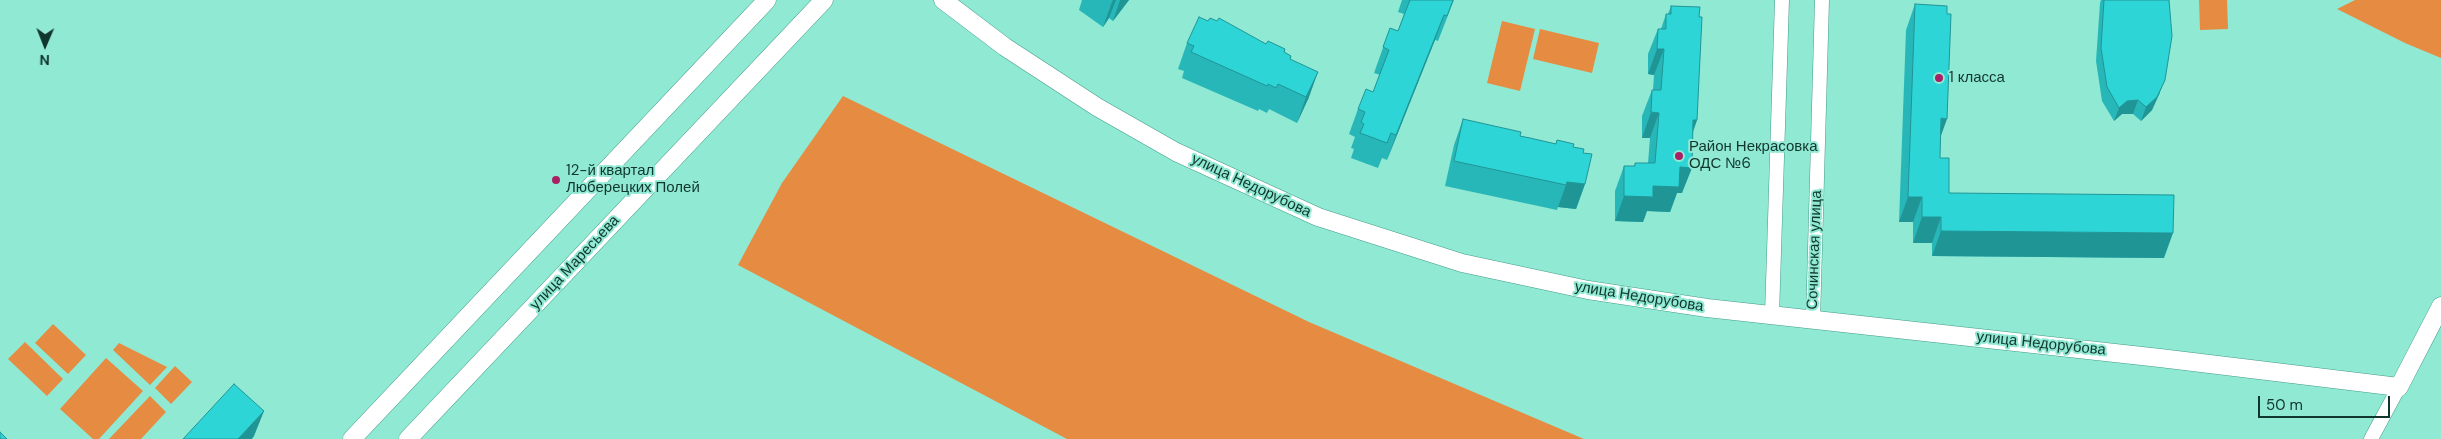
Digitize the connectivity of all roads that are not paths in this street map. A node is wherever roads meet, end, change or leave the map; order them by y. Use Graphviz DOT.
graph roads {
  1 [pos="767,0"];
  2 [pos="824,0"];
  3 [pos="943,0"];
  4 [pos="1782,0"];
  5 [pos="1822,0"];
  6 [pos="2441,306"];
  7 [pos="1772,315"];
  8 [pos="1813,320"];
  9 [pos="2399,387"];
  10 [pos="352,439"];
  11 [pos="408,439"];
  12 [pos="2370,439"];
  1 -- 10 [label="street"];
  2 -- 11 [label="street, улица Маресьева"];
  3 -- 7 [label="street, улица Недорубова"];
  4 -- 7 [label="street"];
  5 -- 8 [label="street, Сочинская улица"];
  6 -- 9 [label="street"];
  7 -- 8 [label="street, улица Недорубова"];
  8 -- 9 [label="street, улица Недорубова"];
  9 -- 12 [label="street"];
}
